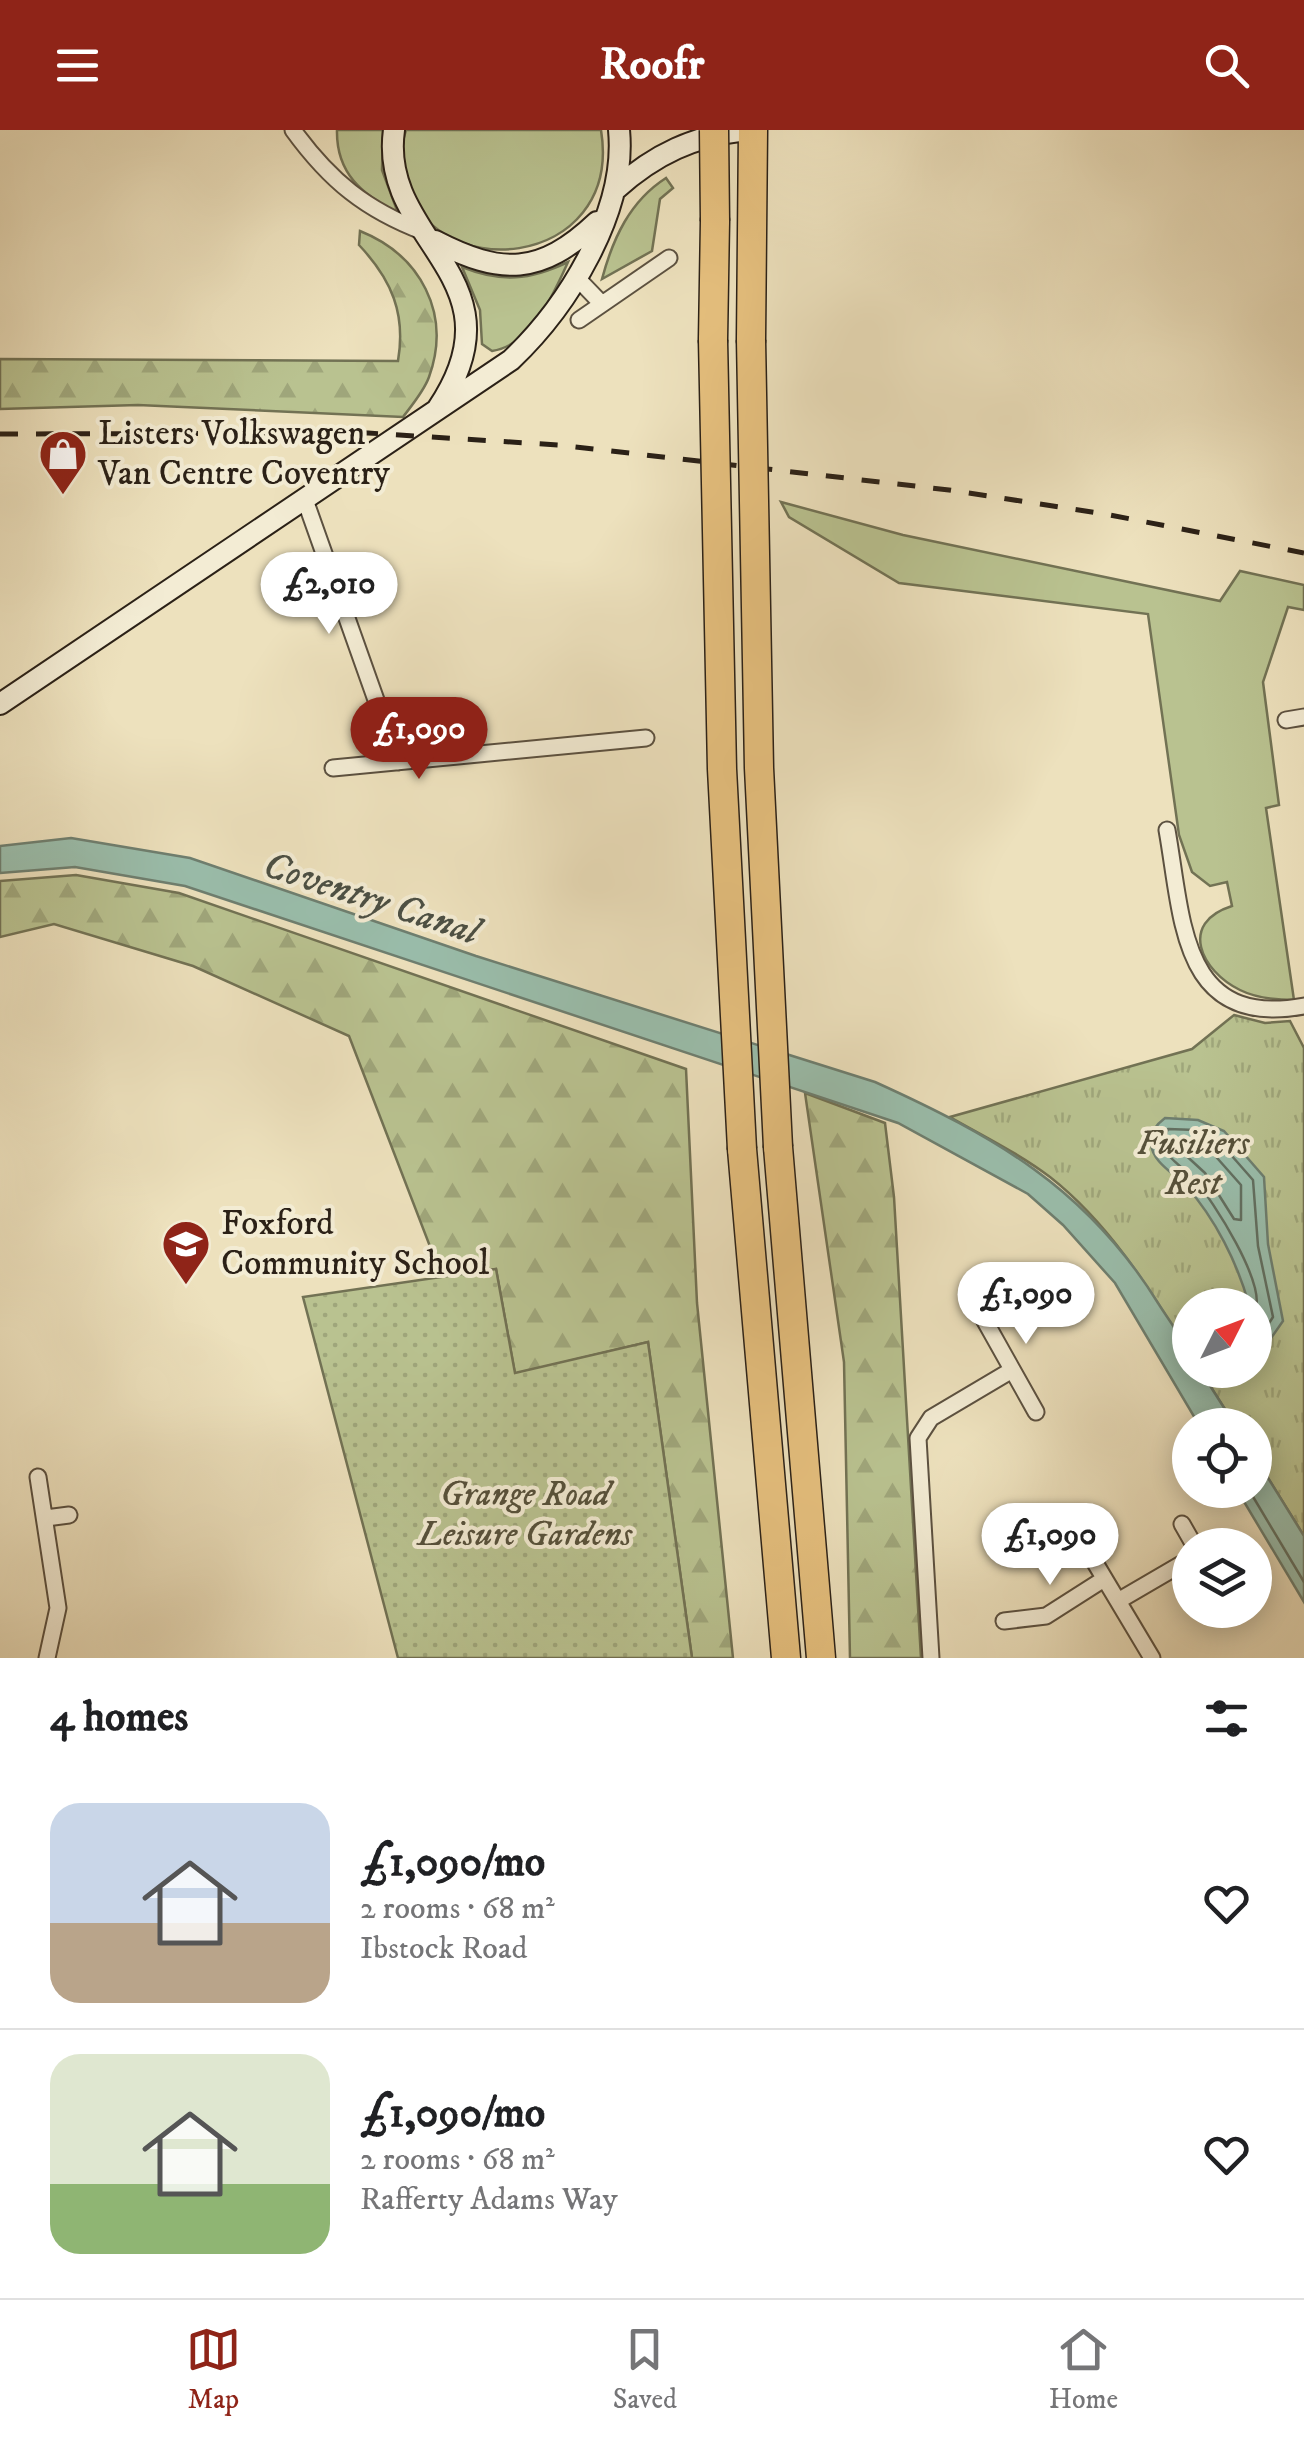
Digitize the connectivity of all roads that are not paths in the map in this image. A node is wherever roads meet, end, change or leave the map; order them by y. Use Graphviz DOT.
graph roads {
  1 [pos="294,130"];
  2 [pos="394,130"];
  3 [pos="619,130"];
  4 [pos="749,130"];
  5 [pos="714,131"];
  6 [pos="616,189"];
  7 [pos="604,215"];
  8 [pos="430,237"];
  9 [pos="669,258"];
  10 [pos="578,278"];
  11 [pos="602,304"];
  12 [pos="579,320"];
  13 [pos="436,410"];
  14 [pos="304,498"];
  15 [pos="0,704"];
  16 [pos="1304,716"];
  17 [pos="1286,720"];
  18 [pos="646,738"];
  19 [pos="398,762"];
  20 [pos="332,768"];
  21 [pos="1168,830"];
  22 [pos="1304,1006"];
  23 [pos="976,1305"];
  24 [pos="1012,1370"];
  25 [pos="1036,1412"];
  26 [pos="38,1477"];
  27 [pos="69,1515"];
  28 [pos="46,1518"];
  29 [pos="1182,1524"];
  30 [pos="1184,1528"];
  31 [pos="1079,1536"];
  32 [pos="1172,1570"];
  33 [pos="1104,1579"];
  34 [pos="1118,1601"];
  35 [pos="1004,1621"];
  36 [pos="47,1658"];
  37 [pos="786,1658"];
  38 [pos="820,1658"];
  39 [pos="930,1658"];
  40 [pos="1152,1658"];
  1 -- 8 [label="street"];
  2 -- 8 [label="main road"];
  3 -- 6 [label="main road"];
  4 -- 5 [label="main road"];
  4 -- 38 [label="highway, bridge"];
  5 -- 6 [label="main road"];
  5 -- 37 [label="highway, bridge"];
  6 -- 7 [label="main road"];
  7 -- 8 [label="main road"];
  7 -- 10 [label="main road"];
  8 -- 13 [label="main road"];
  9 -- 11 [label="street"];
  10 -- 11 [label="street"];
  10 -- 13 [label="main road"];
  11 -- 12 [label="street"];
  13 -- 14 [label="main road"];
  14 -- 15 [label="main road"];
  14 -- 19 [label="street"];
  16 -- 17 [label="street"];
  18 -- 19 [label="street"];
  19 -- 20 [label="street"];
  21 -- 22 [label="street"];
  23 -- 24 [label="street"];
  24 -- 25 [label="street"];
  24 -- 39 [label="street"];
  26 -- 28 [label="street"];
  27 -- 28 [label="street"];
  28 -- 36 [label="street"];
  29 -- 30 [label="street"];
  31 -- 33 [label="street"];
  32 -- 34 [label="street"];
  33 -- 34 [label="street"];
  33 -- 35 [label="street"];
  34 -- 40 [label="street"];
}
